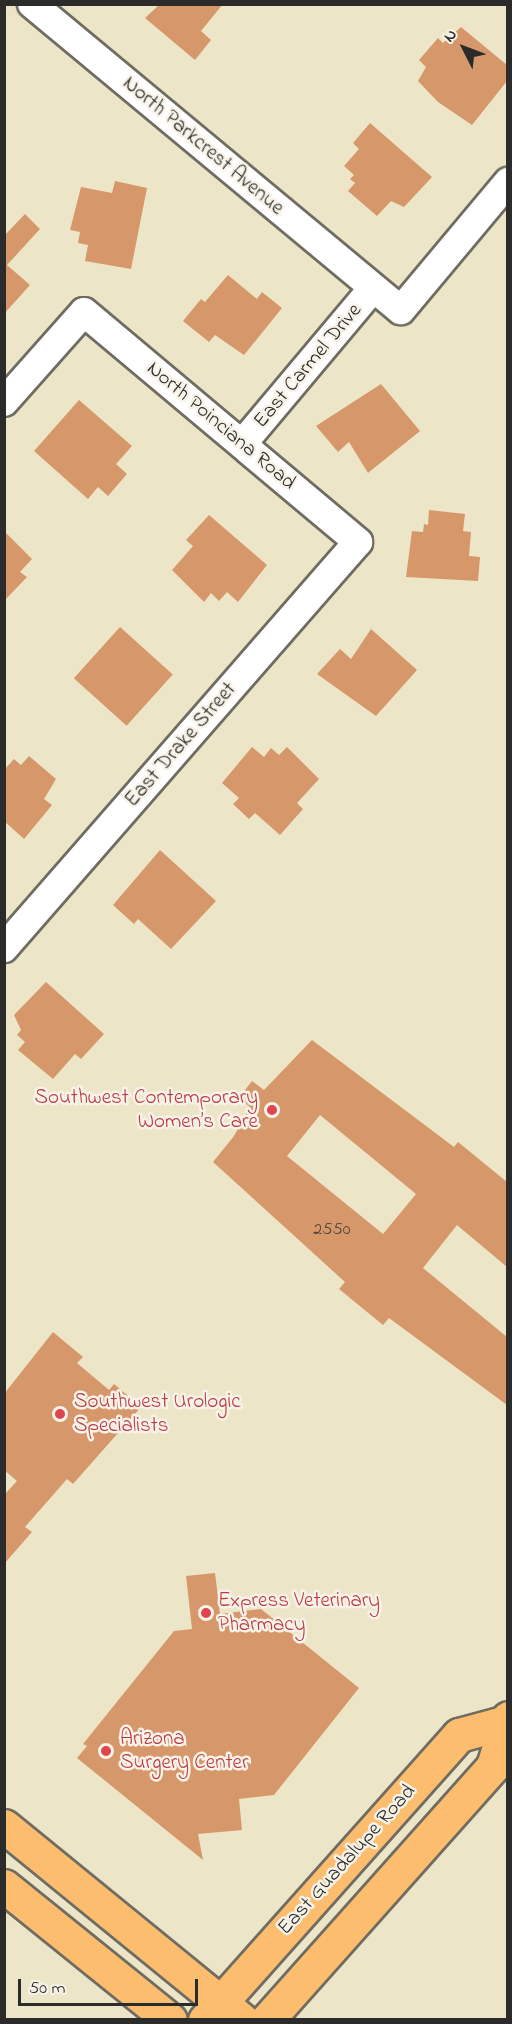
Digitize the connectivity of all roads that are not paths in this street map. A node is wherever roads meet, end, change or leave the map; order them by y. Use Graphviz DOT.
graph roads {
  1 [pos="44,8"];
  2 [pos="507,182"];
  3 [pos="373,288"];
  4 [pos="4,402"];
  5 [pos="243,443"];
  6 [pos="358,542"];
  7 [pos="4,948"];
  8 [pos="505,1720"];
  9 [pos="4,1826"];
  10 [pos="4,1886"];
  11 [pos="235,2016"];
  12 [pos="170,2019"];
  1 -- 3 [label="street, North Parkcrest Avenue"];
  2 -- 3 [label="street, North Parkcrest Avenue"];
  3 -- 5 [label="street, East Carmel Drive"];
  4 -- 5 [label="street, North Poinciana Road"];
  5 -- 6 [label="street, North Poinciana Road"];
  6 -- 7 [label="street, East Drake Street"];
  8 -- 11 [label="main road, East Guadalupe Road"];
  8 -- 11 [label="main road, East Guadalupe Road"];
  9 -- 11 [label="main road"];
  10 -- 12 [label="main road"];
}
